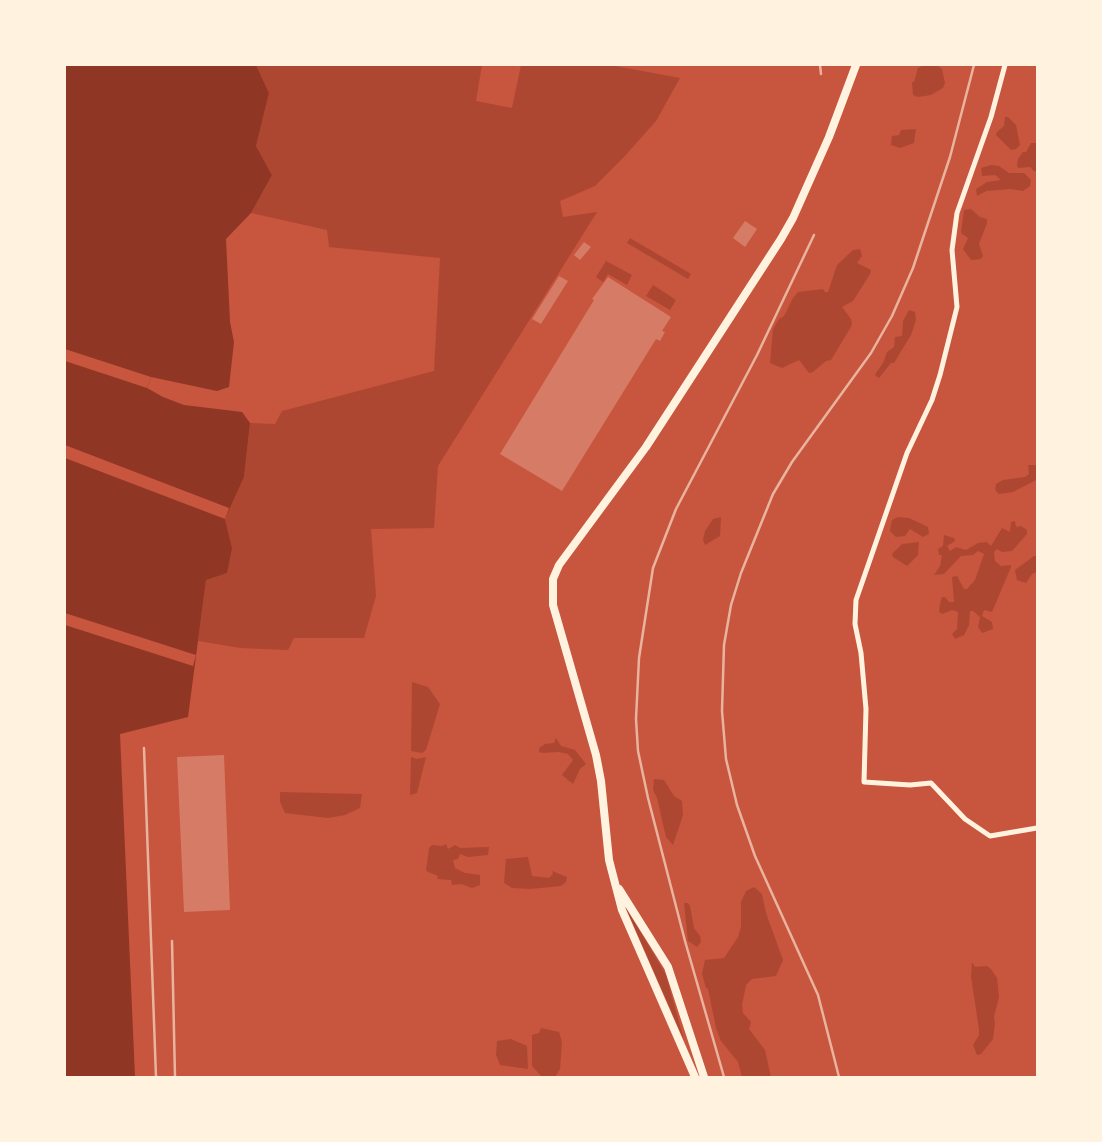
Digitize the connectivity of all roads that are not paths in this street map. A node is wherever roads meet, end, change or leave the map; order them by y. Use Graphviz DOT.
graph roads {
  1 [pos="856,65"];
  2 [pos="1005,65"];
  3 [pos="1037,828"];
  4 [pos="614,880"];
  5 [pos="695,1077"];
  6 [pos="704,1077"];
  1 -- 4 [label="main road"];
  2 -- 3 [label="street"];
  4 -- 5 [label="main road"];
  4 -- 6 [label="main road"];
}
